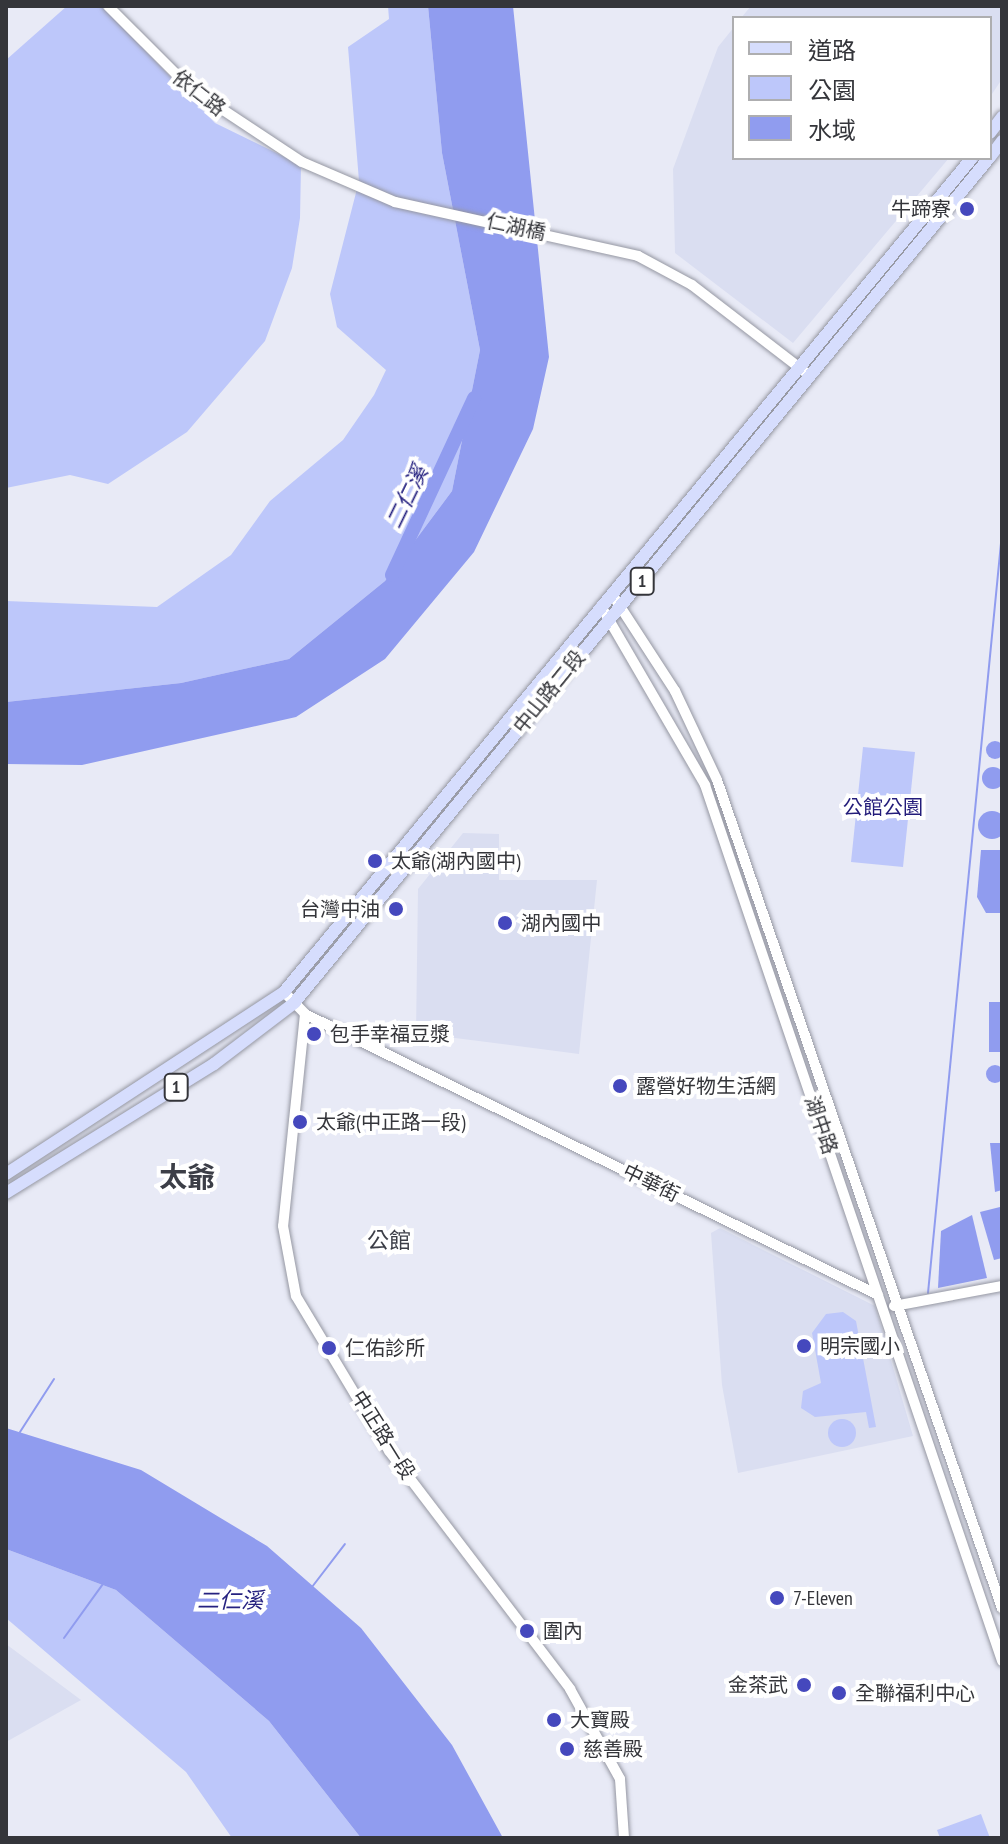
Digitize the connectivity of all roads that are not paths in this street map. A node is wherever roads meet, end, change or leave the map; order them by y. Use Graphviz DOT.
graph roads {
  1 [pos="108,6"];
  2 [pos="970,160"];
  3 [pos="988,160"];
  4 [pos="304,163"];
  5 [pos="799,367"];
  6 [pos="811,377"];
  7 [pos="612,594"];
  8 [pos="623,604"];
  9 [pos="601,606"];
  10 [pos="612,616"];
  11 [pos="284,992"];
  12 [pos="294,1003"];
  13 [pos="305,1014"];
  14 [pos="6,1174"];
  15 [pos="6,1193"];
  16 [pos="1002,1286"];
  17 [pos="878,1294"];
  18 [pos="899,1309"];
  19 [pos="1002,1608"];
  20 [pos="1002,1661"];
  21 [pos="624,1838"];
  1 -- 4 [label="street, 依仁路"];
  2 -- 5 [label="main road, 中山路二段 / 1"];
  3 -- 6 [label="main road, 中山路二段 / 1"];
  4 -- 5 [label="street, 仁湖橋"];
  5 -- 6 [label="street, 仁湖橋"];
  5 -- 7 [label="main road, 中山路二段 / 1"];
  6 -- 8 [label="main road, 中山路二段 / 1"];
  7 -- 8 [label="street, 湖中路"];
  7 -- 9 [label="main road, 中山路二段 / 1"];
  8 -- 10 [label="main road, 中山路二段 / 1"];
  8 -- 18 [label="street, 湖中路"];
  9 -- 10 [label="street, 湖中路"];
  9 -- 11 [label="main road, 中山路二段 / 1"];
  10 -- 12 [label="main road, 中山路二段 / 1"];
  10 -- 17 [label="street, 湖中路"];
  11 -- 12 [label="street"];
  11 -- 14 [label="main road, 中山路二段 / 1"];
  12 -- 13 [label="street"];
  12 -- 15 [label="main road, 中山路二段 / 1"];
  13 -- 17 [label="street, 中華街"];
  13 -- 21 [label="street, 中正路一段"];
  16 -- 18 [label="street"];
  17 -- 18 [label="street, 中華街"];
  17 -- 20 [label="street, 湖中路"];
  18 -- 19 [label="street, 湖中路"];
}
